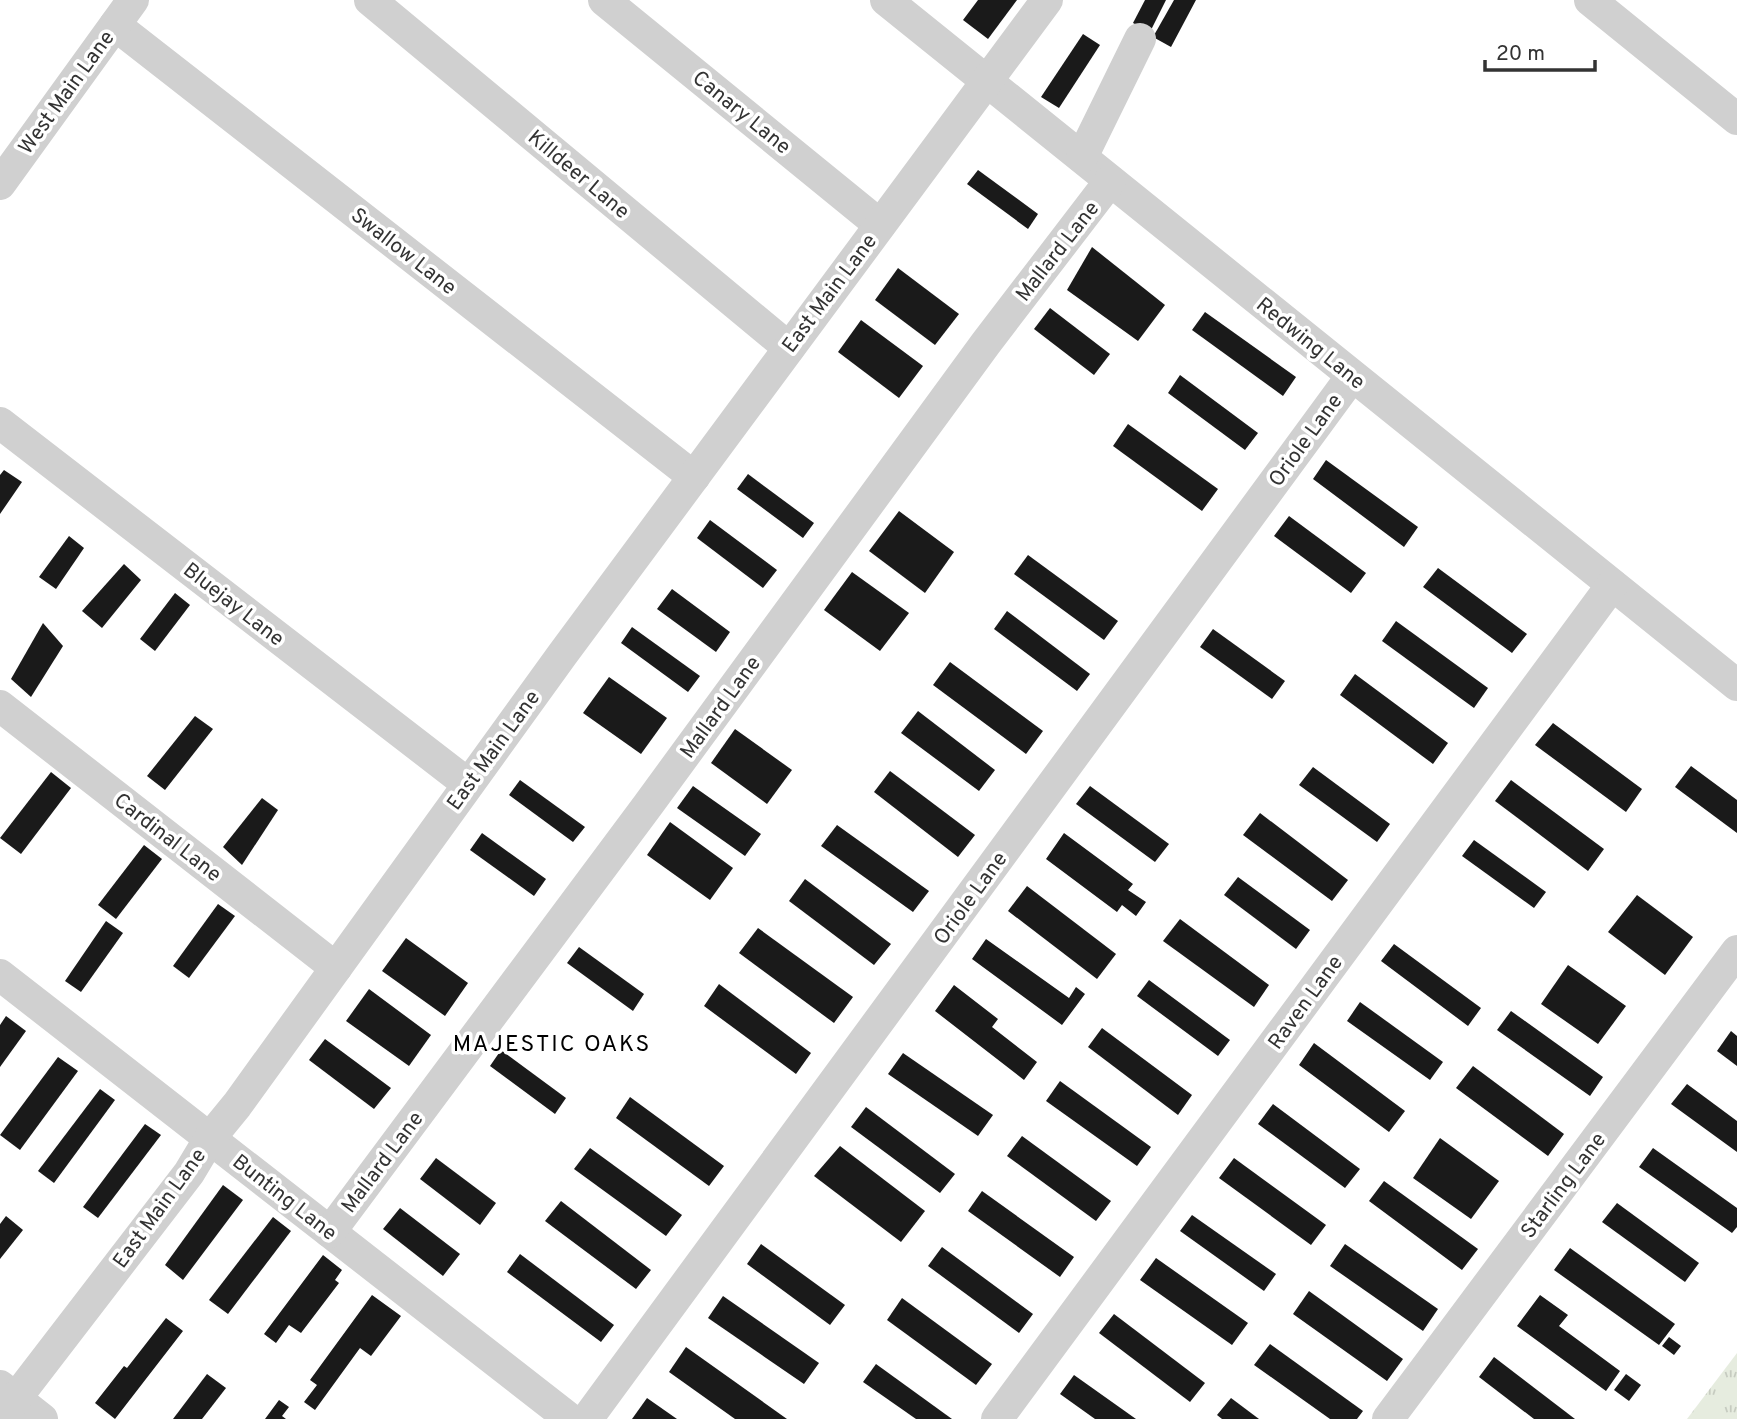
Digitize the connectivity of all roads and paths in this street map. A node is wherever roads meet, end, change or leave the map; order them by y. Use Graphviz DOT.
graph roads {
  1 [pos="370,0"];
  2 [pos="604,0"];
  3 [pos="886,0"];
  4 [pos="1046,0"];
  5 [pos="1590,0"];
  6 [pos="124,12"];
  7 [pos="1140,39"];
  8 [pos="986,81"];
  9 [pos="1737,119"];
  10 [pos="1082,157"];
  11 [pos="1110,181"];
  12 [pos="0,184"];
  13 [pos="880,225"];
  14 [pos="789,348"];
  15 [pos="1352,376"];
  16 [pos="0,424"];
  17 [pos="694,477"];
  18 [pos="1612,585"];
  19 [pos="1737,685"];
  20 [pos="0,706"];
  21 [pos="468,784"];
  22 [pos="1737,951"];
  23 [pos="336,968"];
  24 [pos="0,975"];
  25 [pos="209,1138"];
  26 [pos="330,1232"];
  27 [pos="5,1401"];
  28 [pos="42,1419"];
  29 [pos="570,1419"];
  30 [pos="587,1419"];
  31 [pos="997,1419"];
  32 [pos="1388,1419"];
  1 -- 14 [label="street, Killdeer Lane"];
  2 -- 13 [label="street, Canary Lane"];
  3 -- 8 [label="street, Redwing Lane"];
  4 -- 8 [label="street, East Main Lane"];
  5 -- 9 [label="street"];
  6 -- 12 [label="street, West Main Lane"];
  6 -- 17 [label="street, Swallow Lane"];
  7 -- 10 [label="street"];
  8 -- 10 [label="street, Redwing Lane"];
  8 -- 13 [label="street, East Main Lane"];
  10 -- 11 [label="street, Redwing Lane"];
  11 -- 15 [label="street, Redwing Lane"];
  11 -- 26 [label="street, Mallard Lane"];
  13 -- 14 [label="street, East Main Lane"];
  14 -- 17 [label="street, East Main Lane"];
  15 -- 18 [label="street, Redwing Lane"];
  15 -- 30 [label="street, Oriole Lane"];
  16 -- 21 [label="street, Bluejay Lane"];
  17 -- 21 [label="street, East Main Lane"];
  18 -- 19 [label="street, Redwing Lane"];
  18 -- 31 [label="street, Raven Lane"];
  20 -- 23 [label="street, Cardinal Lane"];
  21 -- 23 [label="street, East Main Lane"];
  22 -- 32 [label="street, Starling Lane"];
  23 -- 25 [label="street, East Main Lane"];
  24 -- 25 [label="street, Bunting Lane"];
  25 -- 26 [label="street, Bunting Lane"];
  25 -- 27 [label="street, East Main Lane"];
  26 -- 29 [label="street, Bunting Lane"];
  27 -- 28 [label="street"];
}
